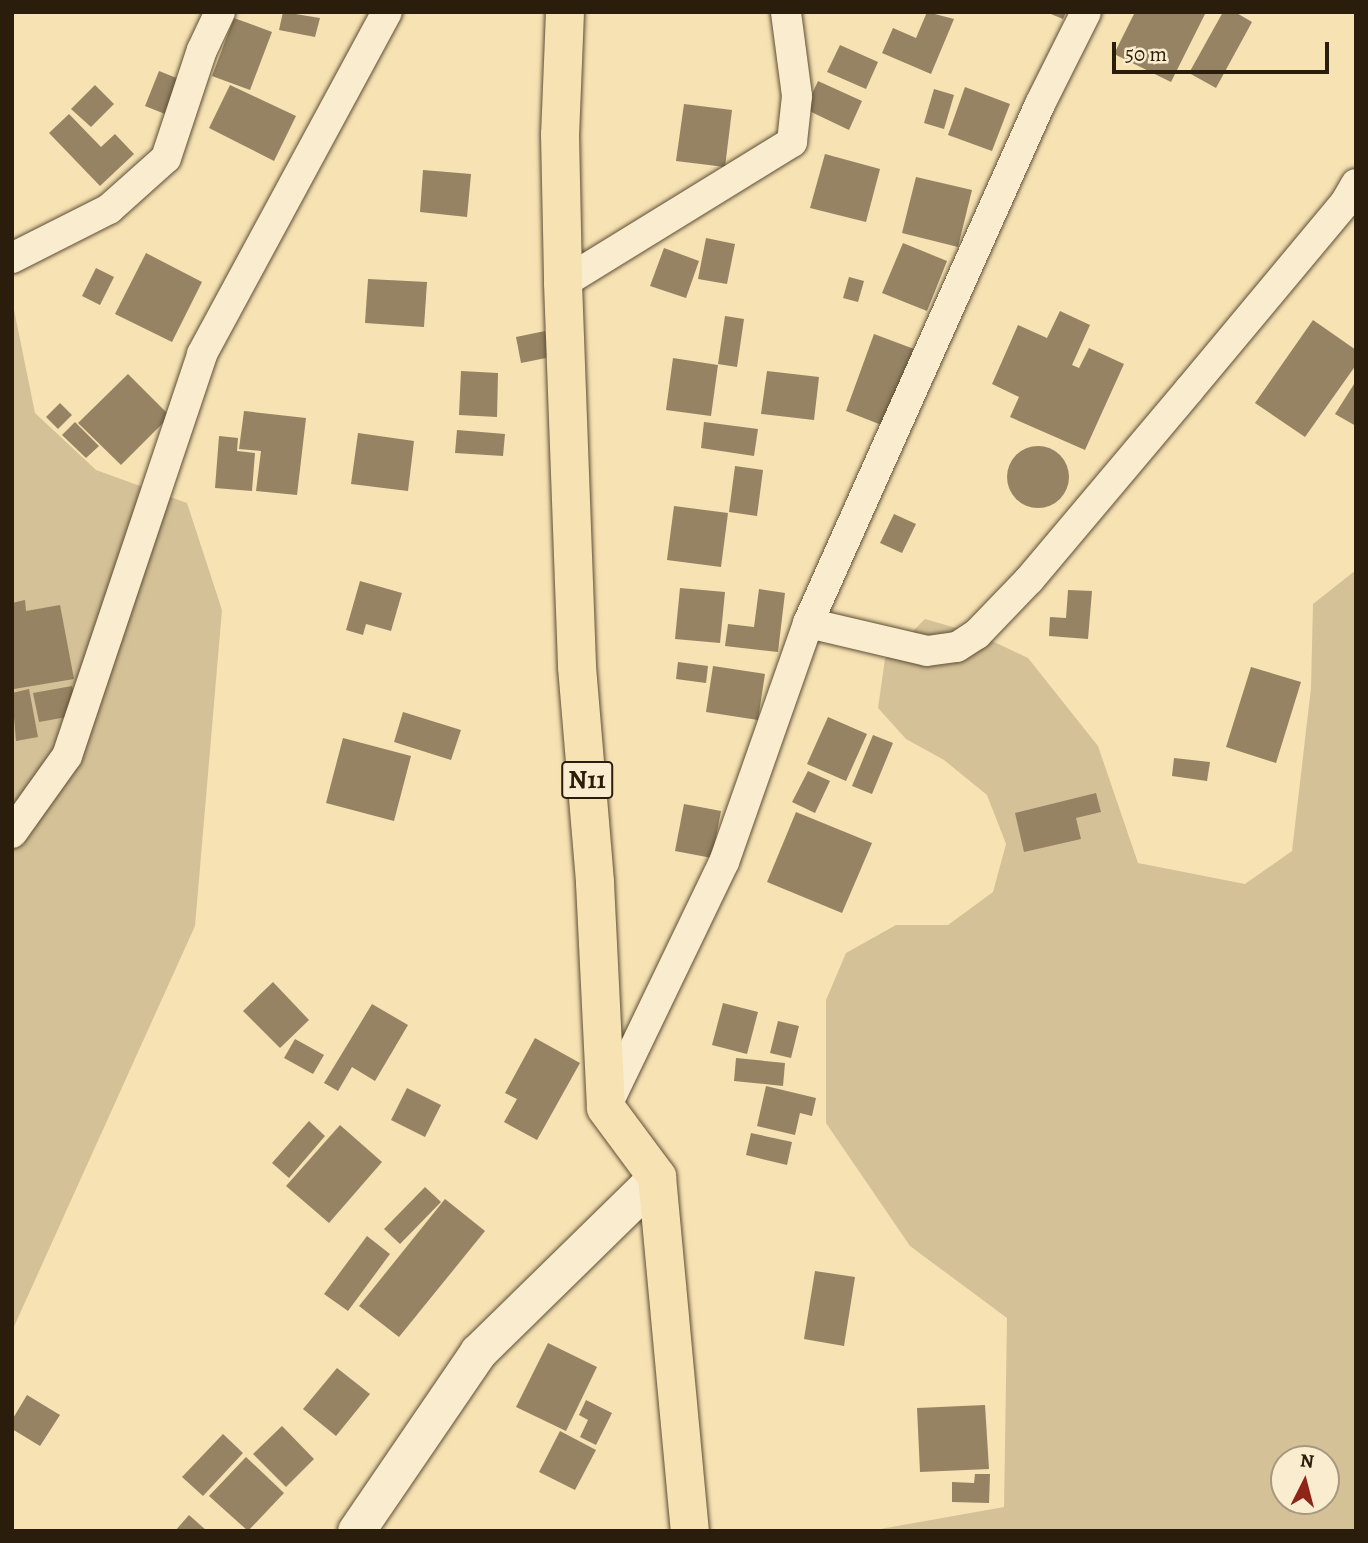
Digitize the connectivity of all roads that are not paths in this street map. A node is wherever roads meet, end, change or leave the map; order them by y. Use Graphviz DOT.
graph roads {
  1 [pos="220,12"];
  2 [pos="387,12"];
  3 [pos="565,12"];
  4 [pos="786,12"];
  5 [pos="1086,12"];
  6 [pos="1356,184"];
  7 [pos="12,258"];
  8 [pos="563,283"];
  9 [pos="808,623"];
  10 [pos="12,833"];
  11 [pos="606,1108"];
  12 [pos="657,1177"];
  13 [pos="356,1531"];
  14 [pos="690,1531"];
  1 -- 7 [label="street"];
  2 -- 10 [label="street"];
  3 -- 8 [label="highway, N11"];
  4 -- 8 [label="street"];
  5 -- 9 [label="street"];
  6 -- 9 [label="street"];
  8 -- 11 [label="highway, N11"];
  9 -- 11 [label="street"];
  11 -- 12 [label="highway"];
  12 -- 13 [label="street"];
  12 -- 14 [label="highway"];
}
